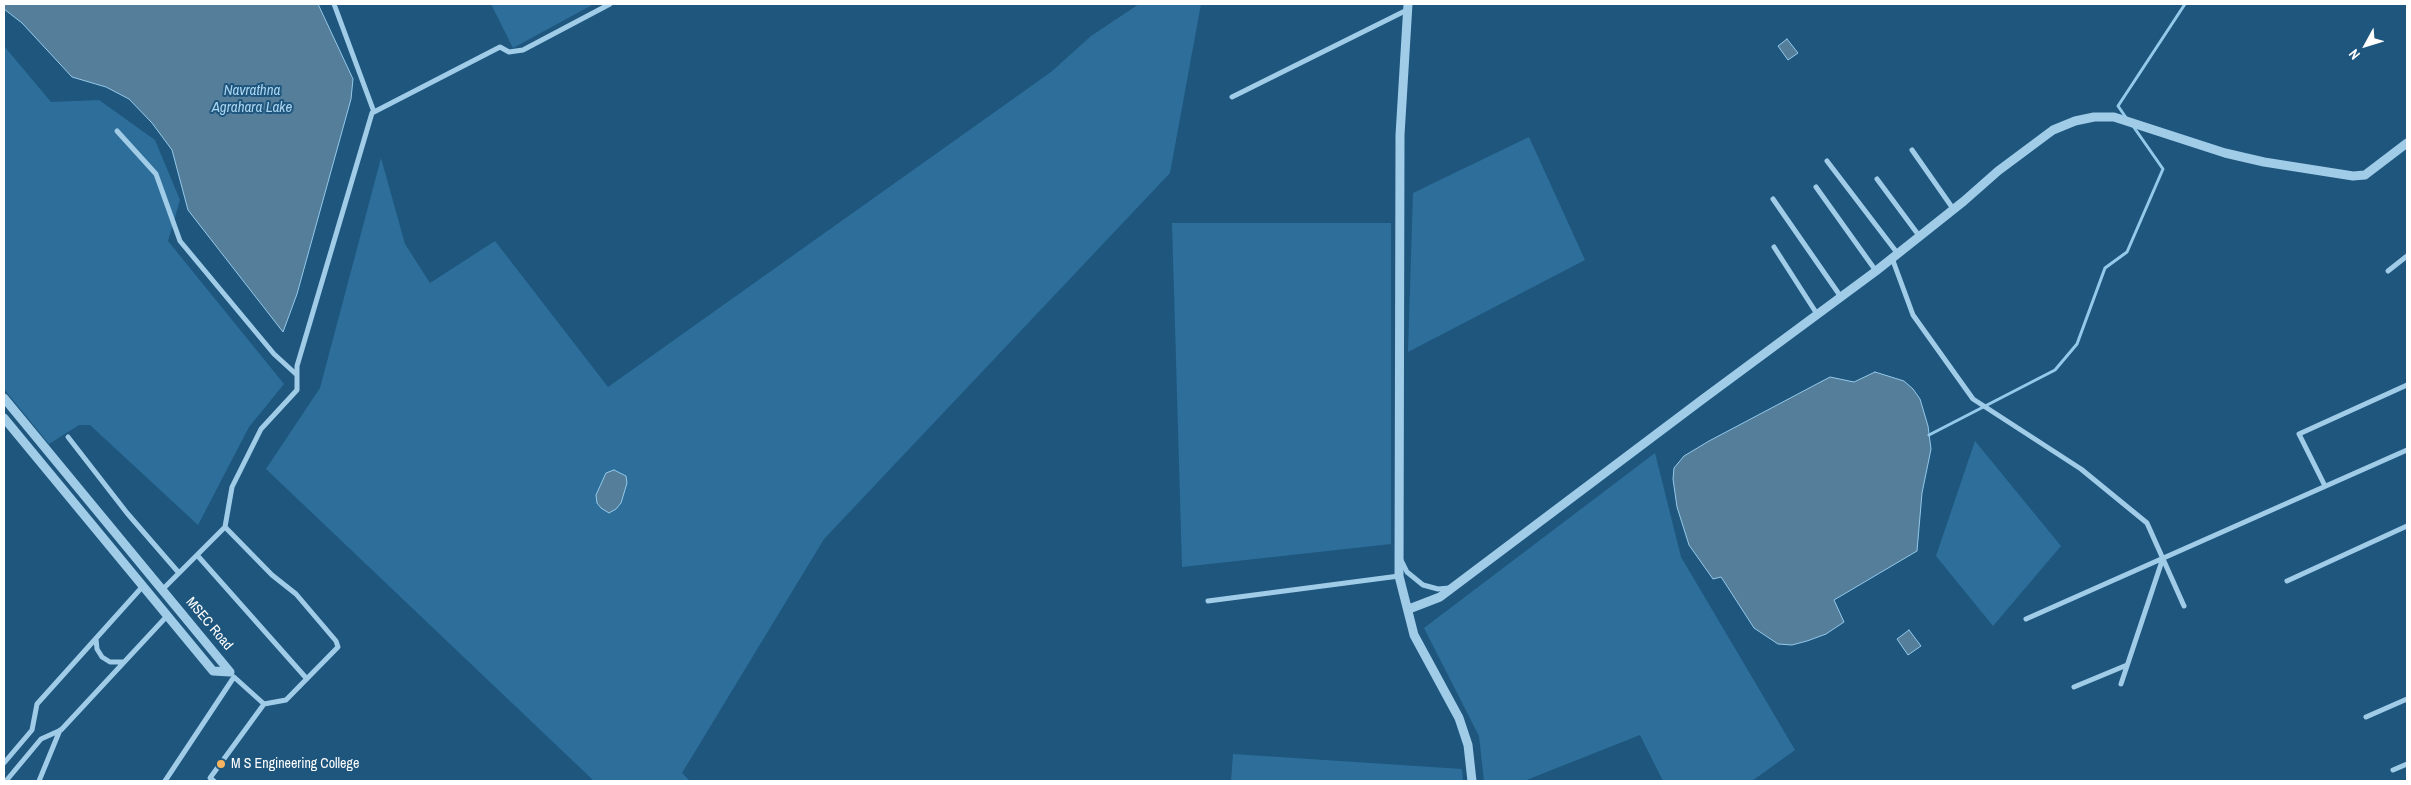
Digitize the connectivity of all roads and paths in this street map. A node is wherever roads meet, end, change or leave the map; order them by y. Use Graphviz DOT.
graph roads {
  1 [pos="334,4"];
  2 [pos="610,4"];
  3 [pos="1408,7"];
  4 [pos="1232,97"];
  5 [pos="374,112"];
  6 [pos="117,131"];
  7 [pos="2407,144"];
  8 [pos="1912,150"];
  9 [pos="1827,161"];
  10 [pos="1877,179"];
  11 [pos="1816,188"];
  12 [pos="1773,199"];
  13 [pos="1954,210"];
  14 [pos="1920,237"];
  15 [pos="1774,247"];
  16 [pos="1895,256"];
  17 [pos="2407,256"];
  18 [pos="1876,271"];
  19 [pos="2388,271"];
  20 [pos="1841,297"];
  21 [pos="1817,314"];
  22 [pos="297,375"];
  23 [pos="2407,385"];
  24 [pos="4,398"];
  25 [pos="4,418"];
  26 [pos="26,424"];
  27 [pos="16,433"];
  28 [pos="68,437"];
  29 [pos="2407,450"];
  30 [pos="2325,486"];
  31 [pos="2407,526"];
  32 [pos="225,527"];
  33 [pos="1399,554"];
  34 [pos="197,555"];
  35 [pos="2163,558"];
  36 [pos="179,573"];
  37 [pos="1399,576"];
  38 [pos="2287,581"];
  39 [pos="143,586"];
  40 [pos="1453,587"];
  41 [pos="162,590"];
  42 [pos="1208,601"];
  43 [pos="2184,606"];
  44 [pos="1409,609"];
  45 [pos="167,616"];
  46 [pos="2026,619"];
  47 [pos="96,638"];
  48 [pos="124,662"];
  49 [pos="2127,665"];
  50 [pos="232,674"];
  51 [pos="308,679"];
  52 [pos="2121,684"];
  53 [pos="2074,687"];
  54 [pos="2407,699"];
  55 [pos="264,704"];
  56 [pos="2366,717"];
  57 [pos="60,730"];
  58 [pos="4,763"];
  59 [pos="2407,764"];
  60 [pos="2393,770"];
  61 [pos="6,781"];
  62 [pos="39,781"];
  63 [pos="166,781"];
  64 [pos="214,781"];
  65 [pos="1472,781"];
  1 -- 5 [label="street"];
  2 -- 5 [label="street"];
  3 -- 4 [label="street"];
  3 -- 33 [label="street"];
  5 -- 22 [label="street"];
  6 -- 22 [label="street"];
  7 -- 13 [label="street"];
  8 -- 13 [label="street"];
  9 -- 16 [label="street"];
  10 -- 14 [label="street"];
  11 -- 18 [label="street"];
  12 -- 20 [label="street"];
  13 -- 14 [label="street"];
  14 -- 16 [label="street"];
  15 -- 21 [label="street"];
  16 -- 18 [label="street"];
  16 -- 35 [label="street"];
  17 -- 19 [label="street"];
  18 -- 20 [label="street"];
  20 -- 21 [label="street"];
  21 -- 40 [label="street"];
  22 -- 32 [label="street"];
  23 -- 30 [label="street"];
  24 -- 26 [label="street, MSEC Road"];
  25 -- 27 [label="street, MSEC Road"];
  26 -- 27 [label="street"];
  26 -- 41 [label="street, MSEC Road"];
  27 -- 39 [label="street, MSEC Road"];
  28 -- 36 [label="street"];
  29 -- 30 [label="street"];
  30 -- 35 [label="street"];
  31 -- 38 [label="street"];
  32 -- 34 [label="street"];
  32 -- 51 [label="street"];
  33 -- 37 [label="street"];
  33 -- 40 [label="street"];
  34 -- 36 [label="street"];
  34 -- 51 [label="street"];
  35 -- 43 [label="street"];
  35 -- 46 [label="street"];
  35 -- 49 [label="street"];
  36 -- 41 [label="street"];
  37 -- 42 [label="street"];
  37 -- 44 [label="street"];
  39 -- 45 [label="street, MSEC Road"];
  39 -- 47 [label="street"];
  40 -- 44 [label="street"];
  41 -- 50 [label="street, MSEC Road"];
  44 -- 65 [label="street"];
  45 -- 48 [label="street"];
  45 -- 50 [label="street, MSEC Road"];
  47 -- 48 [label="street"];
  47 -- 58 [label="street"];
  48 -- 57 [label="street"];
  49 -- 52 [label="street"];
  49 -- 53 [label="street"];
  50 -- 55 [label="street"];
  50 -- 63 [label="street"];
  51 -- 55 [label="street"];
  54 -- 56 [label="street"];
  55 -- 64 [label="street"];
  57 -- 61 [label="street"];
  57 -- 62 [label="street"];
  59 -- 60 [label="street"];
}
